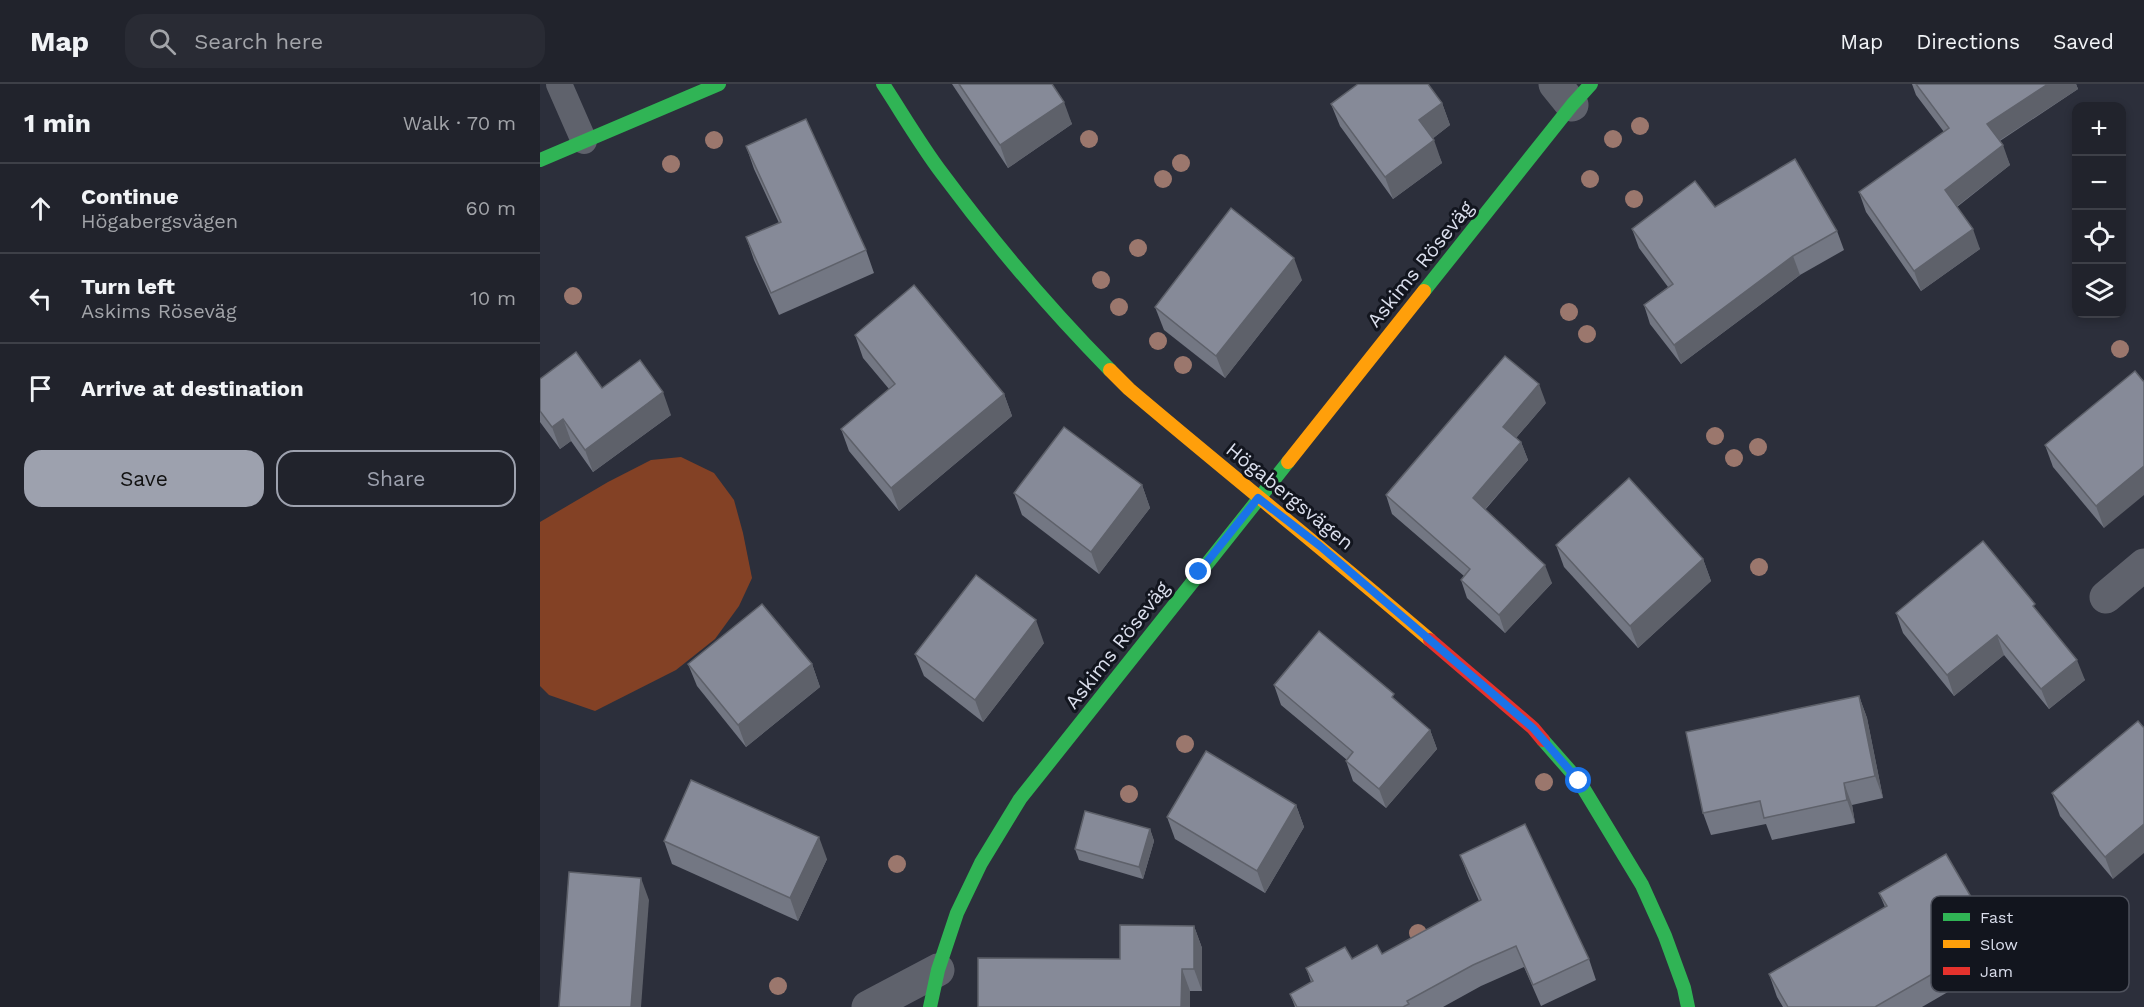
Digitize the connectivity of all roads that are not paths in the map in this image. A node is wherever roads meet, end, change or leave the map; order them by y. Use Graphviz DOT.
graph roads {
  1 [pos="559,84"];
  2 [pos="719,84"];
  3 [pos="883,84"];
  4 [pos="1572,91"];
  5 [pos="584,141"];
  6 [pos="540,160"];
  7 [pos="1258,498"];
  8 [pos="2144,565"];
  9 [pos="2106,597"];
  10 [pos="938,970"];
  11 [pos="868,1007"];
  12 [pos="930,1007"];
  13 [pos="1688,1007"];
  1 -- 5 [label="lane"];
  2 -- 5 [label="street"];
  3 -- 7 [label="street, Högabergsvägen"];
  4 -- 7 [label="street, Askims Röseväg"];
  5 -- 6 [label="street"];
  7 -- 10 [label="street, Askims Röseväg"];
  7 -- 13 [label="street, Högabergsvägen"];
  8 -- 9 [label="street"];
  10 -- 11 [label="street"];
  10 -- 12 [label="street, Askims Röseväg"];
}
